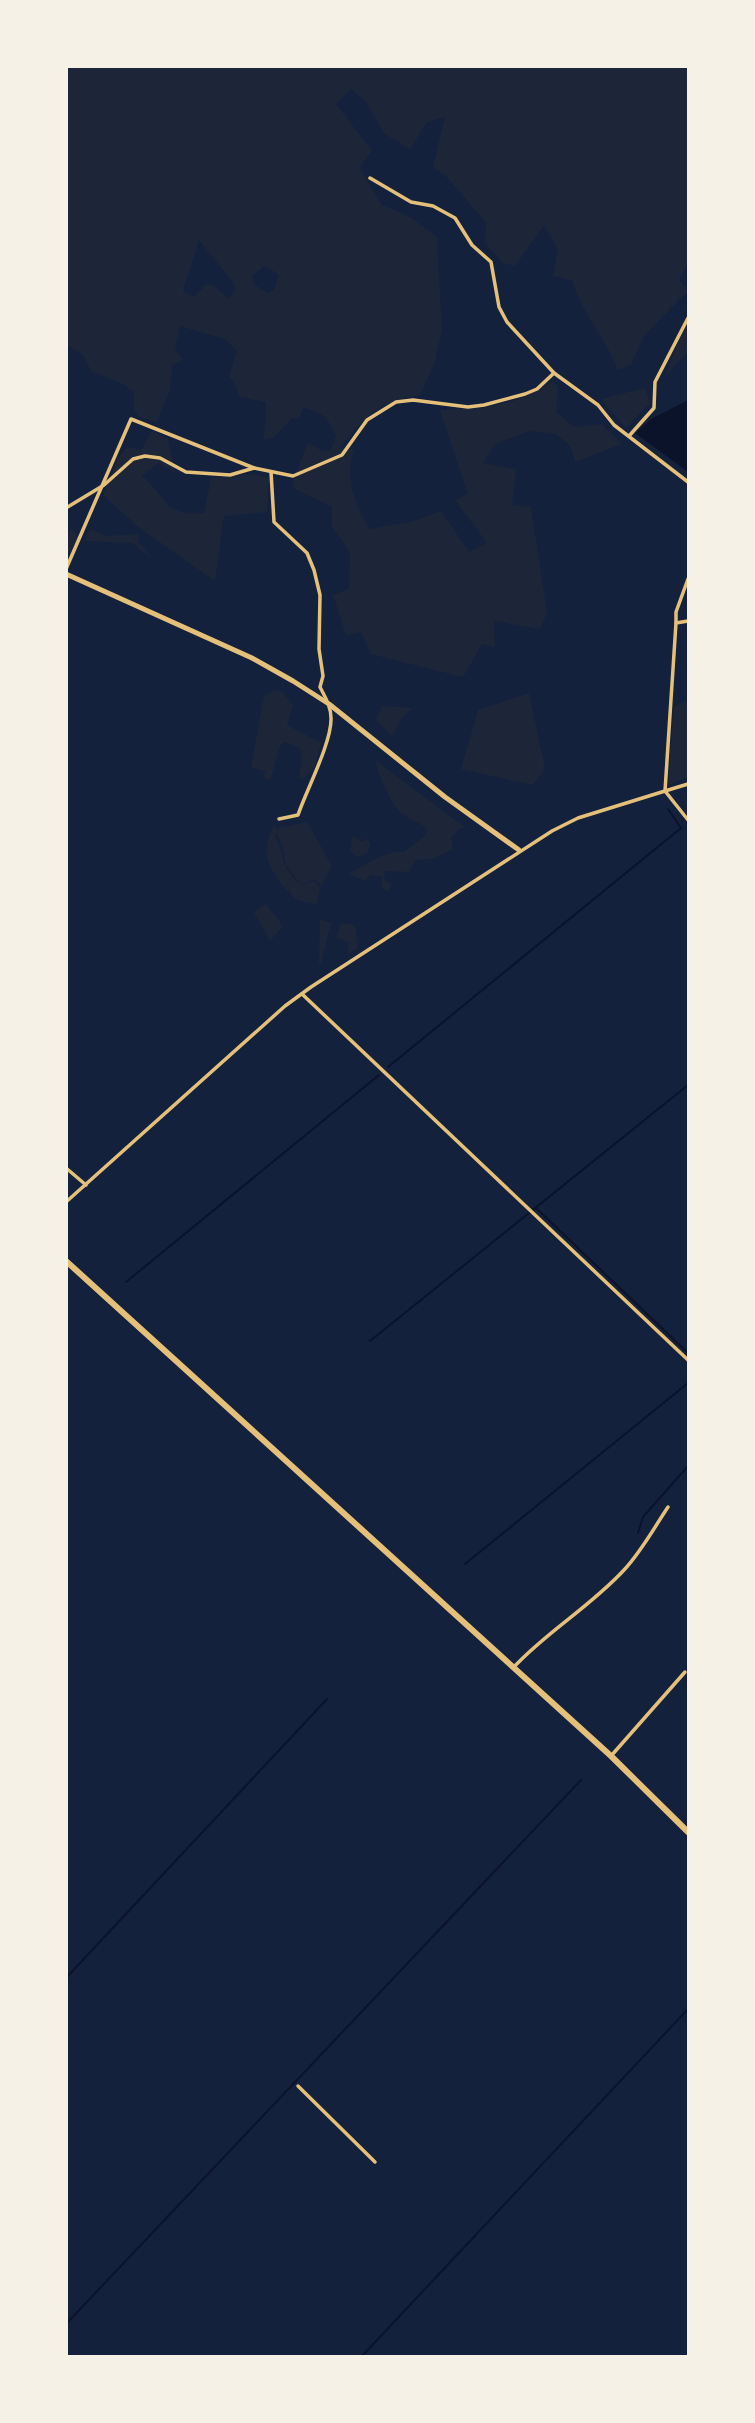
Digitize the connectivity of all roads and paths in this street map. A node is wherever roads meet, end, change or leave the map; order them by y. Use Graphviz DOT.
graph roads {
  1 [pos="370,177"];
  2 [pos="688,318"];
  3 [pos="554,373"];
  4 [pos="629,436"];
  5 [pos="254,468"];
  6 [pos="271,472"];
  7 [pos="688,482"];
  8 [pos="104,485"];
  9 [pos="66,508"];
  10 [pos="66,571"];
  11 [pos="688,579"];
  12 [pos="688,621"];
  13 [pos="676,623"];
  14 [pos="329,704"];
  15 [pos="688,784"];
  16 [pos="665,791"];
  17 [pos="279,819"];
  18 [pos="688,820"];
  19 [pos="519,850"];
  20 [pos="302,995"];
  21 [pos="66,1168"];
  22 [pos="86,1185"];
  23 [pos="66,1202"];
  24 [pos="66,1261"];
  25 [pos="688,1360"];
  26 [pos="668,1507"];
  27 [pos="512,1669"];
  28 [pos="685,1672"];
  29 [pos="611,1756"];
  30 [pos="688,1832"];
  31 [pos="298,2086"];
  32 [pos="375,2162"];
  1 -- 3 [label="street"];
  2 -- 4 [label="street"];
  3 -- 4 [label="street"];
  3 -- 6 [label="street"];
  4 -- 7 [label="street"];
  5 -- 6 [label="street"];
  5 -- 8 [label="street"];
  5 -- 8 [label="street"];
  6 -- 14 [label="street"];
  8 -- 9 [label="street"];
  8 -- 10 [label="street"];
  10 -- 14 [label="street"];
  11 -- 13 [label="street"];
  12 -- 13 [label="street"];
  13 -- 16 [label="street"];
  14 -- 17 [label="street"];
  14 -- 19 [label="street"];
  15 -- 16 [label="street"];
  16 -- 18 [label="street"];
  16 -- 19 [label="street"];
  19 -- 20 [label="street"];
  20 -- 22 [label="street"];
  20 -- 25 [label="street"];
  21 -- 22 [label="street"];
  22 -- 23 [label="street"];
  24 -- 27 [label="main road"];
  26 -- 27 [label="street"];
  27 -- 29 [label="main road"];
  28 -- 29 [label="street"];
  29 -- 30 [label="main road"];
  31 -- 32 [label="street"];
}
